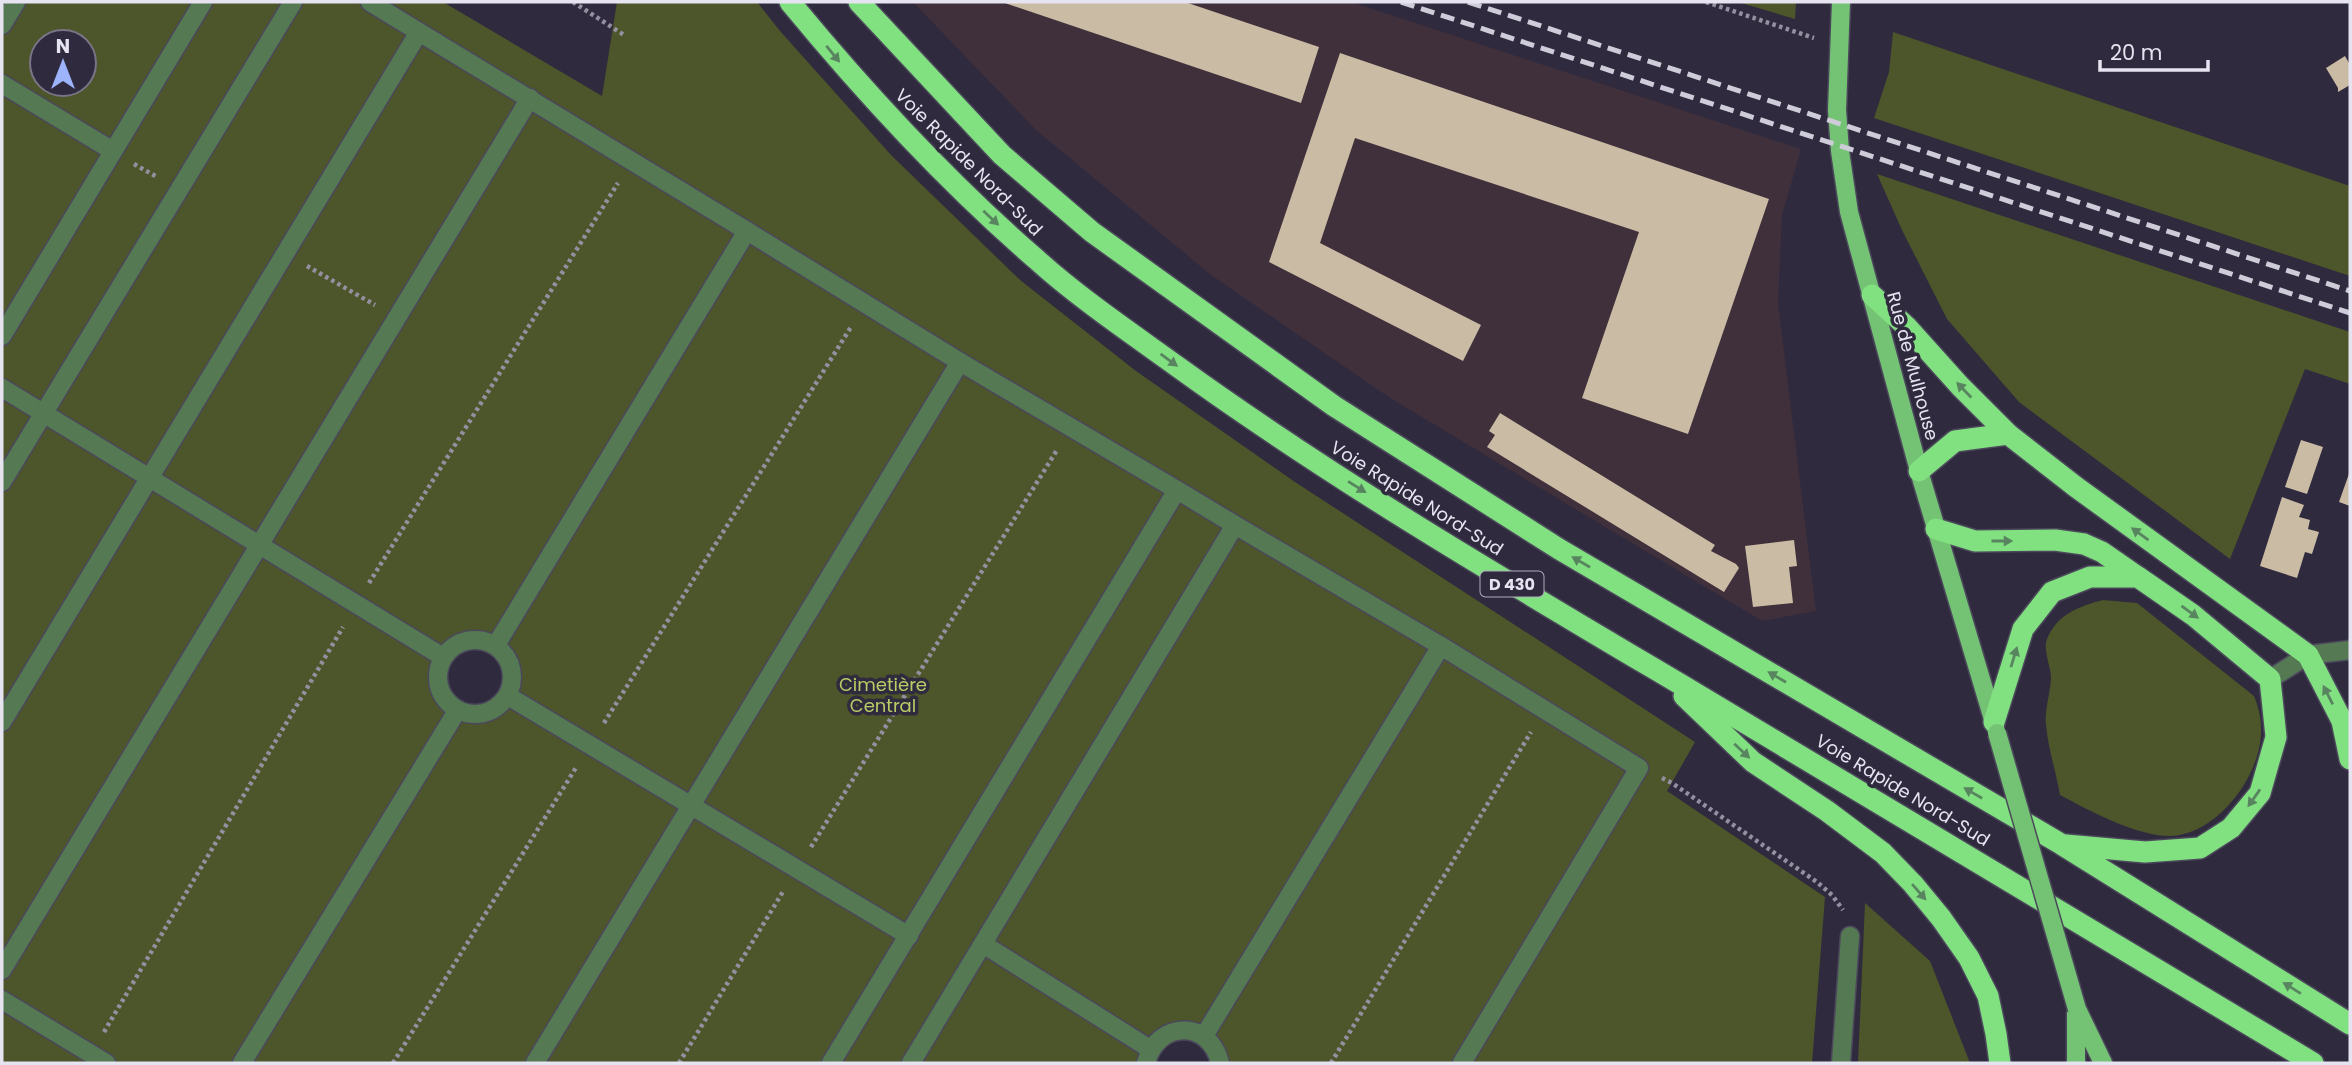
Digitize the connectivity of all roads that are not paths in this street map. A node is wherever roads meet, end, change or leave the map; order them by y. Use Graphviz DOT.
graph roads {
  1 [pos="16,2"];
  2 [pos="203,2"];
  3 [pos="292,2"];
  4 [pos="370,2"];
  5 [pos="790,2"];
  6 [pos="859,2"];
  7 [pos="1841,2"];
  8 [pos="2,24"];
  9 [pos="419,32"];
  10 [pos="2,84"];
  11 [pos="530,99"];
  12 [pos="113,151"];
  13 [pos="747,231"];
  14 [pos="1872,295"];
  15 [pos="2,336"];
  16 [pos="960,362"];
  17 [pos="2,388"];
  18 [pos="43,414"];
  19 [pos="2008,435"];
  20 [pos="1919,471"];
  21 [pos="149,477"];
  22 [pos="2,482"];
  23 [pos="1177,490"];
  24 [pos="1236,525"];
  25 [pos="1936,529"];
  26 [pos="260,544"];
  27 [pos="2138,577"];
  28 [pos="496,645"];
  29 [pos="1441,646"];
  30 [pos="2350,650"];
  31 [pos="2308,655"];
  32 [pos="443,657"];
  33 [pos="1657,670"];
  34 [pos="2270,679"];
  35 [pos="508,695"];
  36 [pos="457,710"];
  37 [pos="2,722"];
  38 [pos="1996,727"];
  39 [pos="2350,759"];
  40 [pos="692,806"];
  41 [pos="2061,844"];
  42 [pos="909,936"];
  43 [pos="1850,936"];
  44 [pos="983,944"];
  45 [pos="2,970"];
  46 [pos="2,1000"];
  47 [pos="2077,1009"];
  48 [pos="2350,1024"];
  49 [pos="1204,1036"];
  50 [pos="1148,1056"];
  51 [pos="106,1063"];
  52 [pos="242,1063"];
  53 [pos="535,1063"];
  54 [pos="831,1063"];
  55 [pos="911,1063"];
  56 [pos="1220,1063"];
  57 [pos="1462,1063"];
  58 [pos="1841,1063"];
  59 [pos="2000,1063"];
  60 [pos="2076,1063"];
  61 [pos="2102,1063"];
  62 [pos="2313,1063"];
  1 -- 8 [label="street"];
  2 -- 12 [label="street"];
  3 -- 18 [label="street"];
  4 -- 9 [label="street"];
  5 -- 33 [label="highway, Voie Rapide Nord-Sud / D 430, one-way"];
  41 -- 6 [label="highway, Voie Rapide Nord-Sud, one-way"];
  7 -- 14 [label="main road, Rue de Mulhouse"];
  9 -- 11 [label="street"];
  9 -- 21 [label="street"];
  10 -- 12 [label="street"];
  11 -- 13 [label="street"];
  11 -- 26 [label="street"];
  12 -- 15 [label="street"];
  13 -- 16 [label="street"];
  13 -- 28 [label="street"];
  19 -- 14 [label="highway, one-way"];
  14 -- 20 [label="main road, Rue de Mulhouse"];
  16 -- 23 [label="street"];
  16 -- 40 [label="street"];
  17 -- 18 [label="street"];
  18 -- 21 [label="street"];
  18 -- 22 [label="street"];
  19 -- 20 [label="highway"];
  31 -- 19 [label="highway, one-way"];
  20 -- 25 [label="main road, Rue de Mulhouse"];
  21 -- 26 [label="street"];
  21 -- 37 [label="street"];
  23 -- 24 [label="street"];
  23 -- 42 [label="street"];
  24 -- 29 [label="street"];
  24 -- 44 [label="street"];
  25 -- 27 [label="highway, one-way"];
  25 -- 38 [label="main road, Rue de Mulhouse"];
  26 -- 32 [label="street"];
  26 -- 45 [label="street"];
  27 -- 34 [label="highway, one-way"];
  38 -- 27 [label="highway, one-way"];
  28 -- 32 [label="street"];
  28 -- 35 [label="street"];
  29 -- 49 [label="street"];
  29 -- 57 [label="street"];
  30 -- 31 [label="street"];
  31 -- 34 [label="street"];
  39 -- 31 [label="highway, one-way"];
  32 -- 36 [label="street"];
  33 -- 59 [label="highway, one-way"];
  33 -- 62 [label="highway, Voie Rapide Nord-Sud / D 430"];
  34 -- 41 [label="highway, one-way"];
  35 -- 36 [label="street"];
  35 -- 40 [label="street"];
  36 -- 52 [label="street"];
  38 -- 47 [label="main road, Rue de Mulhouse, bridge"];
  40 -- 42 [label="street"];
  40 -- 53 [label="street"];
  48 -- 41 [label="highway, Voie Rapide Nord-Sud, one-way"];
  42 -- 54 [label="street"];
  43 -- 58 [label="street"];
  44 -- 50 [label="street"];
  44 -- 55 [label="street"];
  46 -- 51 [label="street"];
  47 -- 60 [label="main road"];
  47 -- 61 [label="main road"];
  49 -- 50 [label="street"];
  49 -- 56 [label="street"];
}
